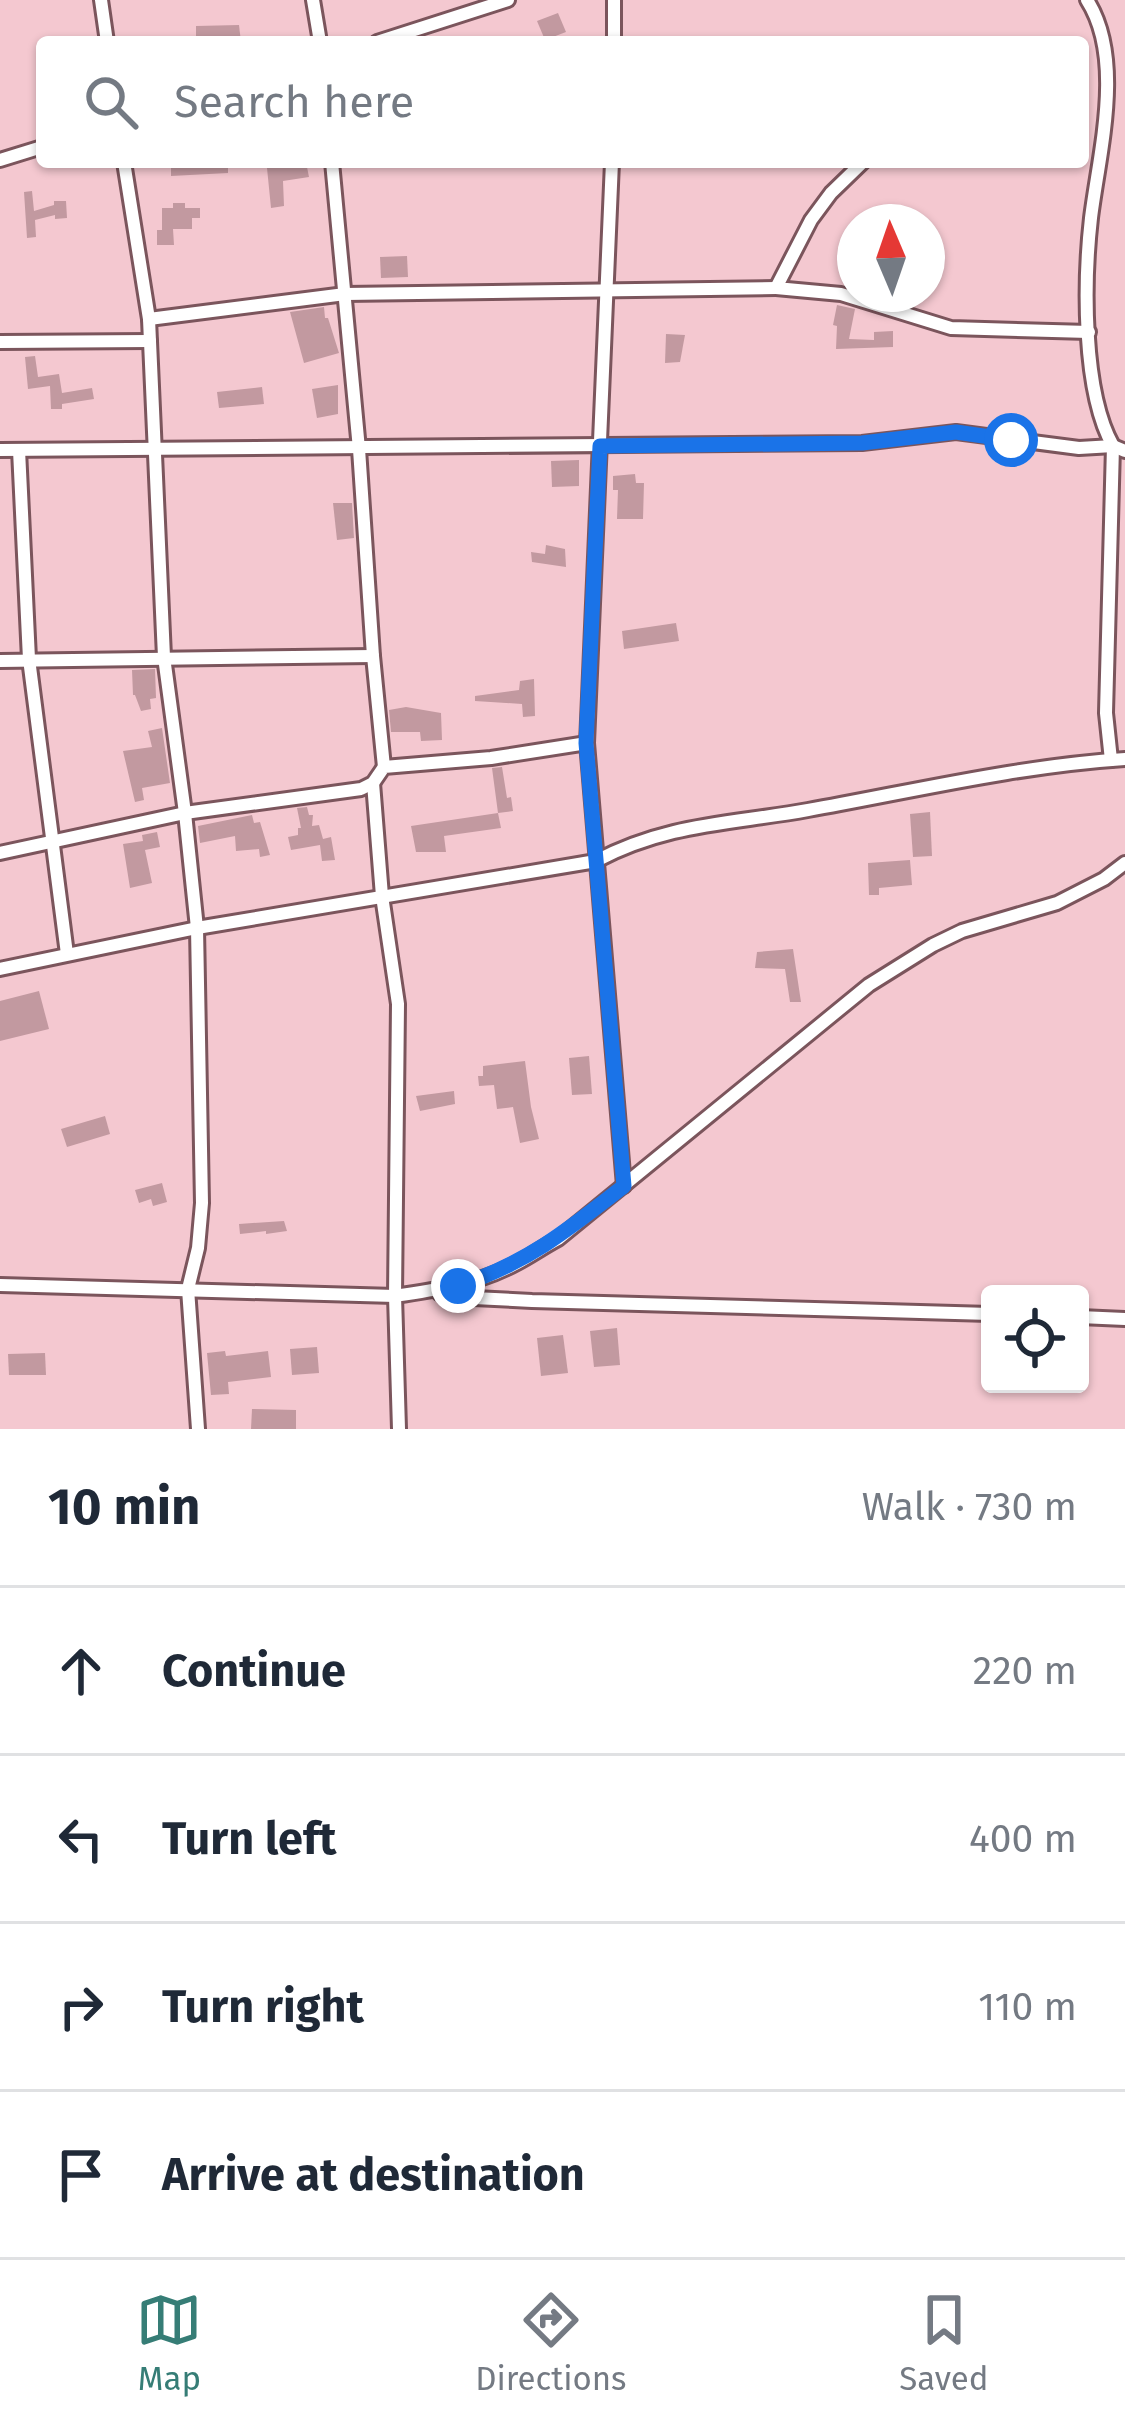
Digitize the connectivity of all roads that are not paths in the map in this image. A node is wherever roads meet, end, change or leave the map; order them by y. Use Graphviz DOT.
graph roads {
  1 [pos="101,0"];
  2 [pos="313,0"];
  3 [pos="508,0"];
  4 [pos="614,0"];
  5 [pos="1087,0"];
  6 [pos="106,36"];
  7 [pos="319,36"];
  8 [pos="396,36"];
  9 [pos="614,36"];
  10 [pos="36,149"];
  11 [pos="0,160"];
  12 [pos="125,168"];
  13 [pos="333,168"];
  14 [pos="612,168"];
  15 [pos="857,168"];
  16 [pos="776,288"];
  17 [pos="607,290"];
  18 [pos="345,294"];
  19 [pos="149,319"];
  20 [pos="1089,332"];
  21 [pos="150,341"];
  22 [pos="0,342"];
  23 [pos="600,446"];
  24 [pos="1119,448"];
  25 [pos="156,449"];
  26 [pos="359,449"];
  27 [pos="0,450"];
  28 [pos="19,450"];
  29 [pos="373,656"];
  30 [pos="164,657"];
  31 [pos="29,659"];
  32 [pos="0,661"];
  33 [pos="586,743"];
  34 [pos="1118,760"];
  35 [pos="383,767"];
  36 [pos="374,782"];
  37 [pos="185,813"];
  38 [pos="51,844"];
  39 [pos="0,853"];
  40 [pos="596,861"];
  41 [pos="1125,863"];
  42 [pos="382,896"];
  43 [pos="197,928"];
  44 [pos="67,954"];
  45 [pos="0,969"];
  46 [pos="624,1186"];
  47 [pos="0,1285"];
  48 [pos="188,1289"];
  49 [pos="426,1292"];
  50 [pos="394,1296"];
  51 [pos="981,1313"];
  52 [pos="1089,1317"];
  53 [pos="1125,1319"];
  54 [pos="198,1429"];
  55 [pos="399,1429"];
  1 -- 6 [label="street"];
  2 -- 7 [label="street"];
  3 -- 8 [label="street"];
  4 -- 9 [label="street"];
  5 -- 20 [label="street"];
  10 -- 11 [label="street"];
  12 -- 19 [label="street"];
  13 -- 18 [label="street"];
  14 -- 17 [label="street"];
  15 -- 16 [label="street"];
  16 -- 17 [label="street"];
  16 -- 20 [label="street"];
  17 -- 18 [label="street"];
  17 -- 23 [label="street"];
  18 -- 19 [label="street"];
  18 -- 26 [label="street"];
  19 -- 21 [label="street"];
  20 -- 24 [label="street"];
  21 -- 22 [label="street"];
  21 -- 25 [label="street"];
  23 -- 24 [label="street"];
  23 -- 26 [label="street"];
  23 -- 33 [label="street"];
  24 -- 34 [label="street"];
  25 -- 26 [label="street"];
  25 -- 28 [label="street"];
  25 -- 30 [label="street"];
  26 -- 29 [label="street"];
  27 -- 28 [label="street"];
  28 -- 31 [label="street"];
  29 -- 30 [label="street"];
  29 -- 35 [label="street"];
  30 -- 31 [label="street"];
  30 -- 37 [label="street"];
  31 -- 32 [label="street"];
  31 -- 38 [label="street"];
  33 -- 35 [label="street"];
  33 -- 40 [label="street"];
  34 -- 40 [label="street"];
  35 -- 36 [label="street"];
  36 -- 37 [label="street"];
  36 -- 42 [label="street"];
  37 -- 38 [label="street"];
  37 -- 43 [label="street"];
  38 -- 39 [label="street"];
  38 -- 44 [label="street"];
  40 -- 42 [label="street"];
  40 -- 46 [label="street"];
  41 -- 46 [label="street"];
  42 -- 43 [label="street"];
  42 -- 50 [label="street"];
  43 -- 44 [label="street"];
  43 -- 48 [label="street"];
  44 -- 45 [label="street"];
  46 -- 49 [label="street"];
  47 -- 48 [label="street"];
  48 -- 50 [label="street"];
  48 -- 54 [label="street"];
  49 -- 50 [label="street"];
  49 -- 51 [label="street"];
  50 -- 55 [label="street"];
  52 -- 53 [label="street"];
}
